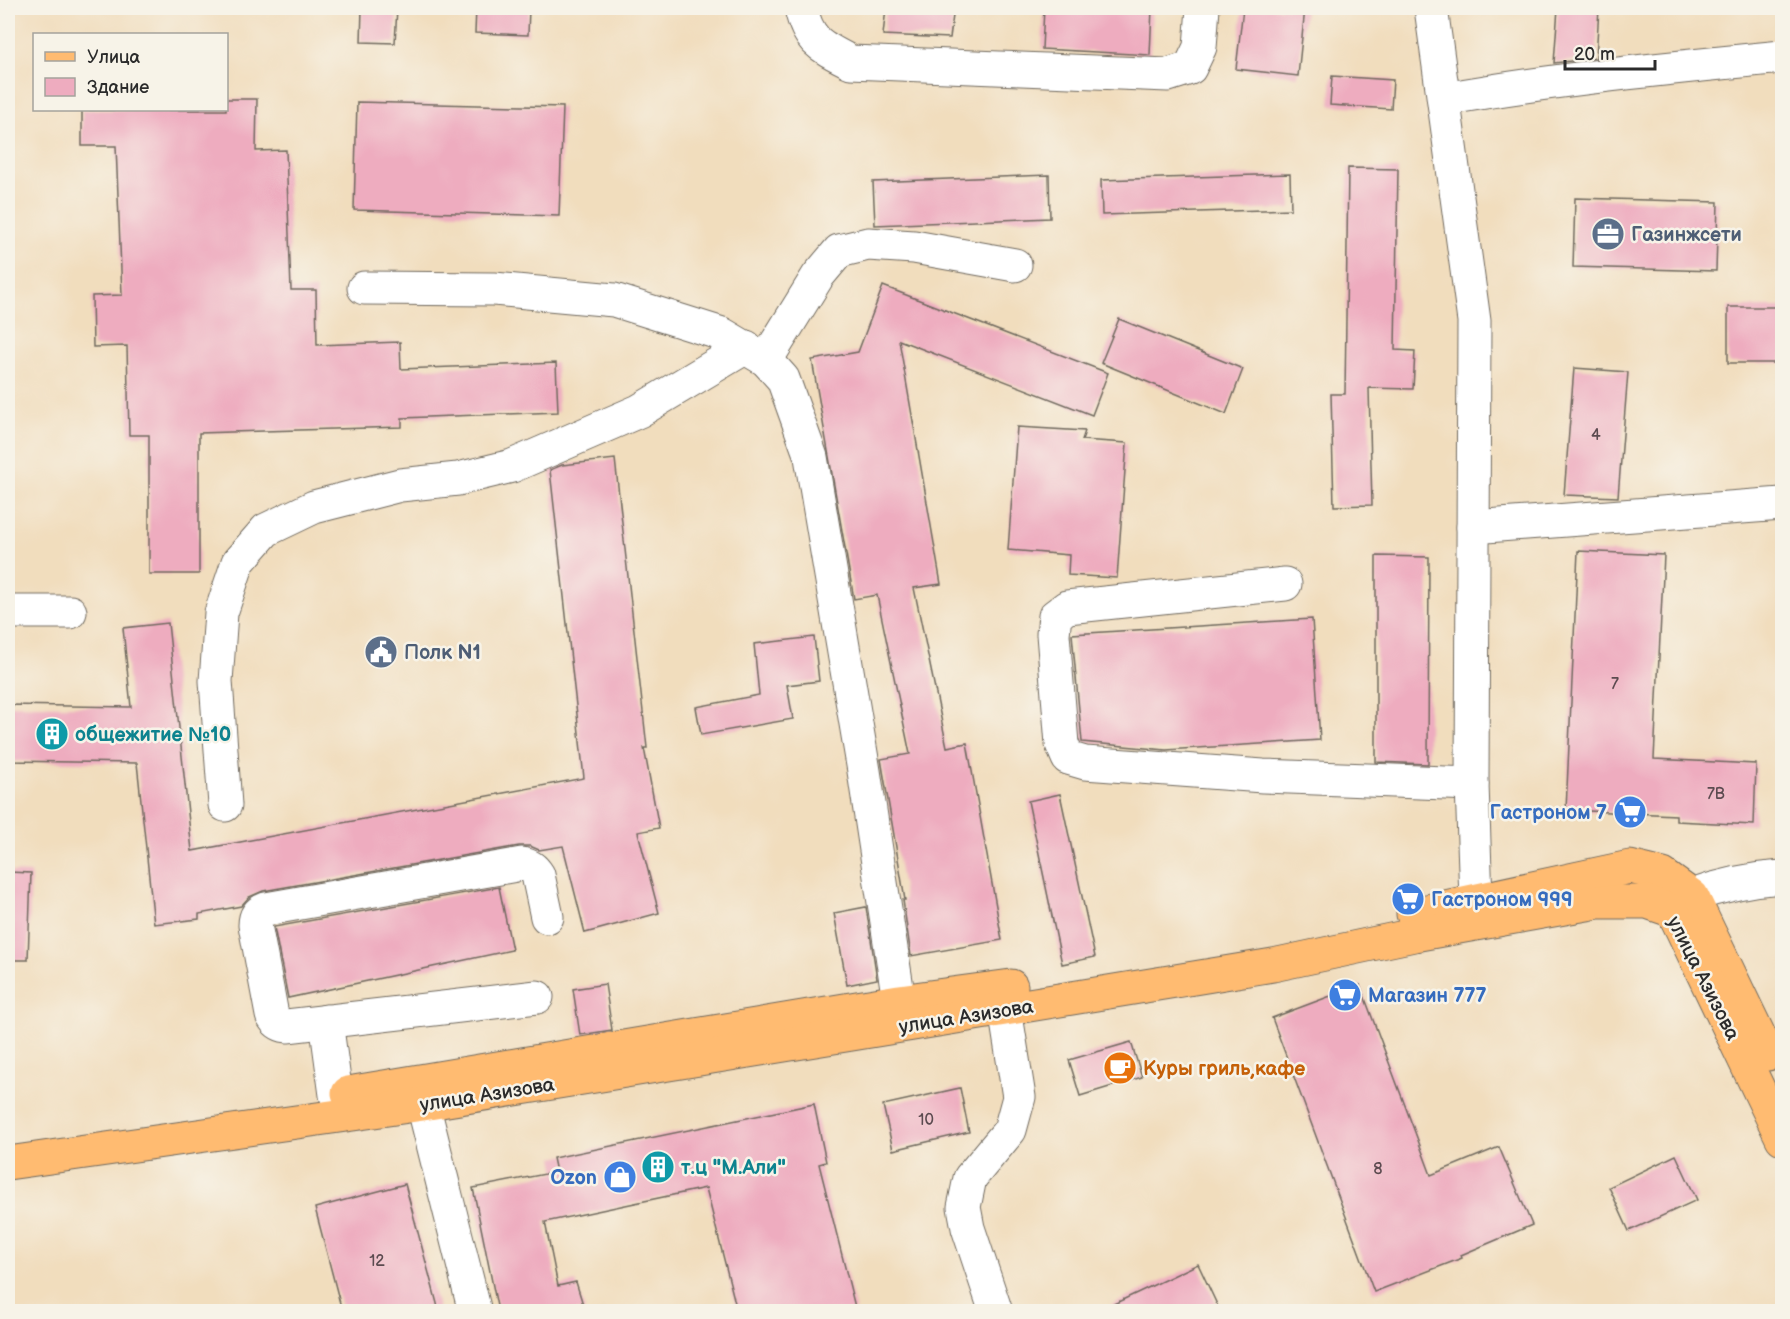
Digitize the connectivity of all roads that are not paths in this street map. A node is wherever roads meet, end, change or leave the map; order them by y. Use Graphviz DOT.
graph roads {
  1 [pos="801,8"];
  2 [pos="1203,8"];
  3 [pos="1430,15"];
  4 [pos="1782,57"];
  5 [pos="1444,99"];
  6 [pos="1015,266"];
  7 [pos="364,288"];
  8 [pos="756,353"];
  9 [pos="1782,504"];
  10 [pos="1473,527"];
  11 [pos="1285,584"];
  12 [pos="8,612"];
  13 [pos="70,612"];
  14 [pos="1472,784"];
  15 [pos="225,805"];
  16 [pos="1782,877"];
  17 [pos="1692,896"];
  18 [pos="1476,900"];
  19 [pos="547,917"];
  20 [pos="537,996"];
  21 [pos="899,1001"];
  22 [pos="1005,1009"];
  23 [pos="326,1021"];
  24 [pos="1782,1086"];
  25 [pos="336,1095"];
  26 [pos="423,1104"];
  27 [pos="1782,1138"];
  28 [pos="8,1140"];
  29 [pos="8,1163"];
  30 [pos="475,1311"];
  31 [pos="996,1311"];
  1 -- 2 [label="street"];
  3 -- 5 [label="street"];
  4 -- 5 [label="street"];
  5 -- 10 [label="street"];
  6 -- 8 [label="street"];
  7 -- 8 [label="street"];
  8 -- 15 [label="street"];
  8 -- 21 [label="street"];
  9 -- 10 [label="street"];
  10 -- 14 [label="street"];
  11 -- 14 [label="street"];
  12 -- 13 [label="street"];
  14 -- 18 [label="street"];
  16 -- 17 [label="street"];
  17 -- 18 [label="main road, улица Азизова"];
  17 -- 24 [label="main road, улица Азизова"];
  18 -- 21 [label="main road, улица Азизова"];
  19 -- 23 [label="street"];
  20 -- 23 [label="street"];
  21 -- 25 [label="main road, улица Азизова"];
  22 -- 26 [label="main road, улица Азизова"];
  22 -- 27 [label="main road, улица Азизова"];
  22 -- 31 [label="street"];
  23 -- 25 [label="street"];
  25 -- 28 [label="main road, улица Азизова"];
  26 -- 29 [label="main road, улица Азизова"];
  26 -- 30 [label="street"];
}
